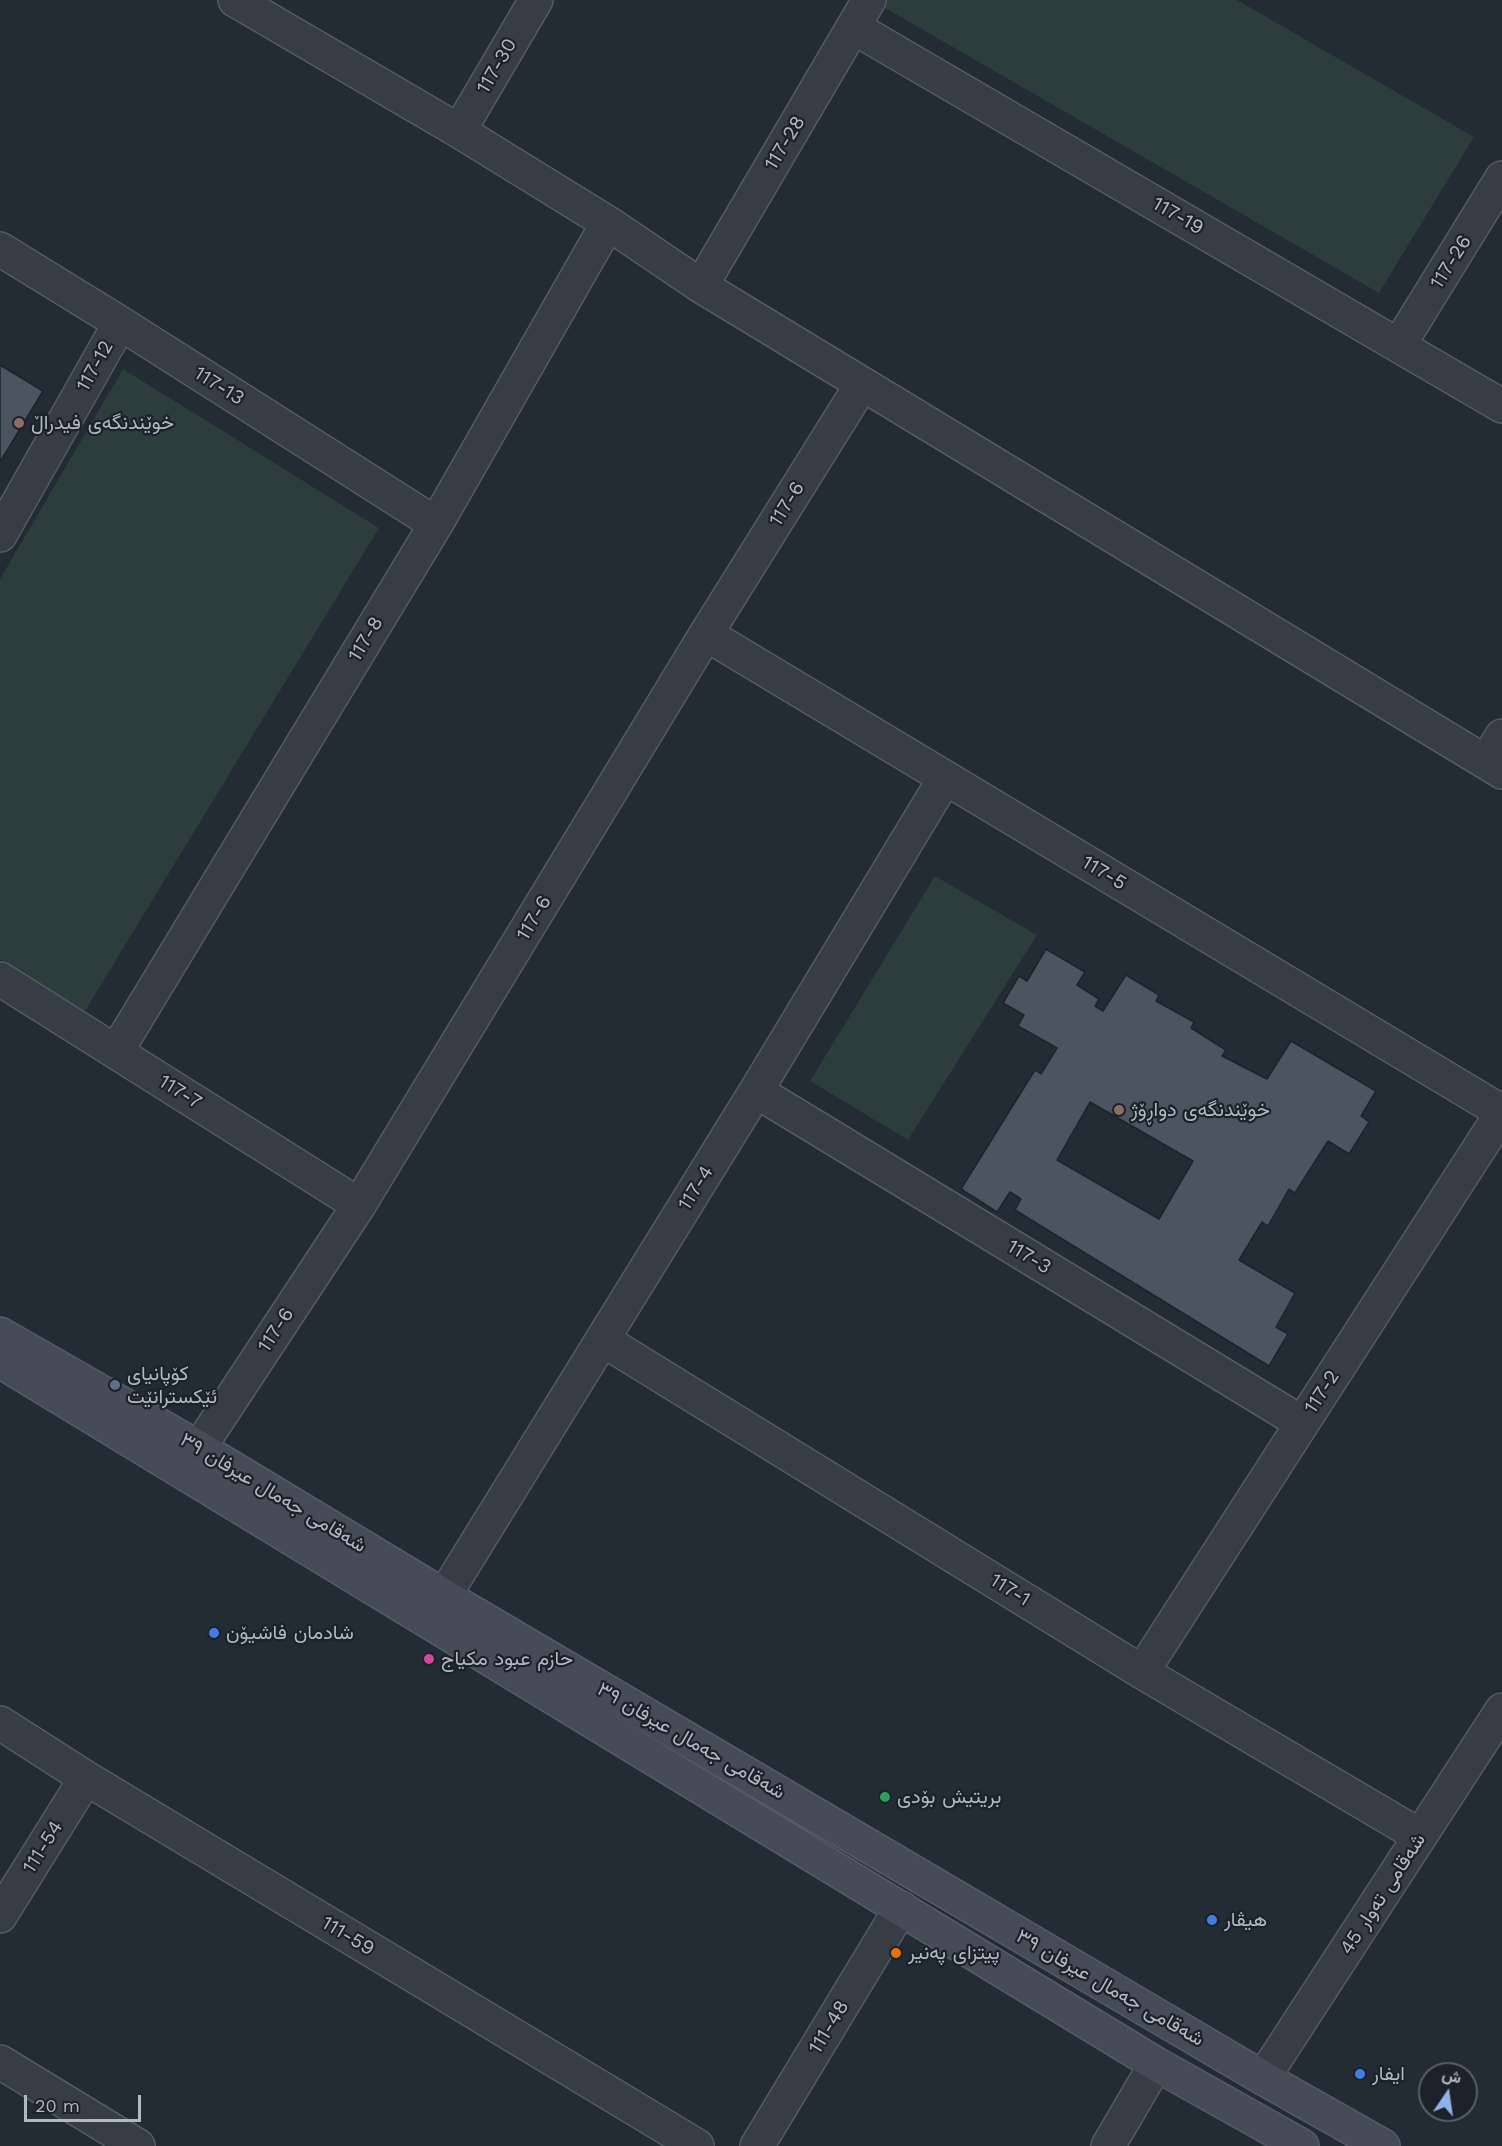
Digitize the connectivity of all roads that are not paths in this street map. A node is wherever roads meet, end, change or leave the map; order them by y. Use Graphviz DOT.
graph roads {
  1 [pos="235,0"];
  2 [pos="536,0"];
  3 [pos="861,13"];
  4 [pos="459,131"];
  5 [pos="1502,178"];
  6 [pos="608,223"];
  7 [pos="0,249"];
  8 [pos="701,286"];
  9 [pos="120,323"];
  10 [pos="1399,345"];
  11 [pos="862,384"];
  12 [pos="1502,406"];
  13 [pos="436,524"];
  14 [pos="0,535"];
  15 [pos="706,634"];
  16 [pos="1497,757"];
  17 [pos="945,778"];
  18 [pos="0,979"];
  19 [pos="116,1052"];
  20 [pos="756,1091"];
  21 [pos="1502,1113"];
  22 [pos="360,1205"];
  23 [pos="0,1334"];
  24 [pos="603,1340"];
  25 [pos="0,1361"];
  26 [pos="1302,1424"];
  27 [pos="199,1448"];
  28 [pos="444,1596"];
  29 [pos="1142,1672"];
  30 [pos="1502,1710"];
  31 [pos="0,1723"];
  32 [pos="86,1778"];
  33 [pos="1420,1836"];
  34 [pos="901,1908"];
  35 [pos="0,1916"];
  36 [pos="0,2062"];
  37 [pos="1156,2064"];
  38 [pos="1263,2078"];
  39 [pos="138,2146"];
  40 [pos="697,2146"];
  41 [pos="757,2146"];
  42 [pos="1108,2146"];
  43 [pos="1302,2146"];
  44 [pos="1383,2146"];
  1 -- 4 [label="street"];
  2 -- 4 [label="street, 117-30"];
  3 -- 8 [label="street, 117-28"];
  3 -- 10 [label="street, 117-19"];
  4 -- 6 [label="street"];
  5 -- 10 [label="street, 117-26"];
  6 -- 8 [label="street"];
  6 -- 13 [label="street, 117-8"];
  7 -- 9 [label="street, 117-13"];
  8 -- 11 [label="street"];
  9 -- 13 [label="street, 117-13"];
  9 -- 14 [label="street, 117-12"];
  10 -- 12 [label="street, 117-19"];
  11 -- 15 [label="street, 117-6"];
  11 -- 16 [label="street"];
  13 -- 19 [label="street, 117-8"];
  15 -- 17 [label="street, 117-5"];
  15 -- 22 [label="street, 117-6"];
  17 -- 20 [label="street, 117-4"];
  17 -- 21 [label="street, 117-5"];
  18 -- 19 [label="street, 117-7"];
  19 -- 22 [label="street, 117-7"];
  20 -- 24 [label="street, 117-4"];
  20 -- 26 [label="street, 117-3"];
  21 -- 26 [label="street, 117-2"];
  22 -- 27 [label="street, 117-6"];
  23 -- 27 [label="main road, شەقامی جەمال عیرفان ٣٩"];
  24 -- 28 [label="street, 117-4"];
  24 -- 29 [label="street, 117-1"];
  25 -- 34 [label="main road, شەقامی جەمال عیرفان ٣٩"];
  26 -- 29 [label="street, 117-2"];
  27 -- 28 [label="main road, شەقامی جەمال عیرفان ٣٩"];
  28 -- 38 [label="main road, شەقامی جەمال عیرفان ٣٩"];
  29 -- 33 [label="street, 117-1"];
  30 -- 33 [label="street, شەقامی تەوار 45"];
  31 -- 32 [label="street, 111-59"];
  32 -- 35 [label="street, 111-54"];
  32 -- 40 [label="street, 111-59"];
  33 -- 38 [label="street, شەقامی تەوار 45"];
  34 -- 37 [label="main road, شەقامی جەمال عیرفان ٣٩"];
  34 -- 41 [label="street, 111-48"];
  36 -- 39 [label="street"];
  37 -- 42 [label="street"];
  37 -- 43 [label="main road, شەقامی جەمال عیرفان ٣٩"];
  38 -- 44 [label="main road, شەقامی جەمال عیرفان ٣٩"];
}
